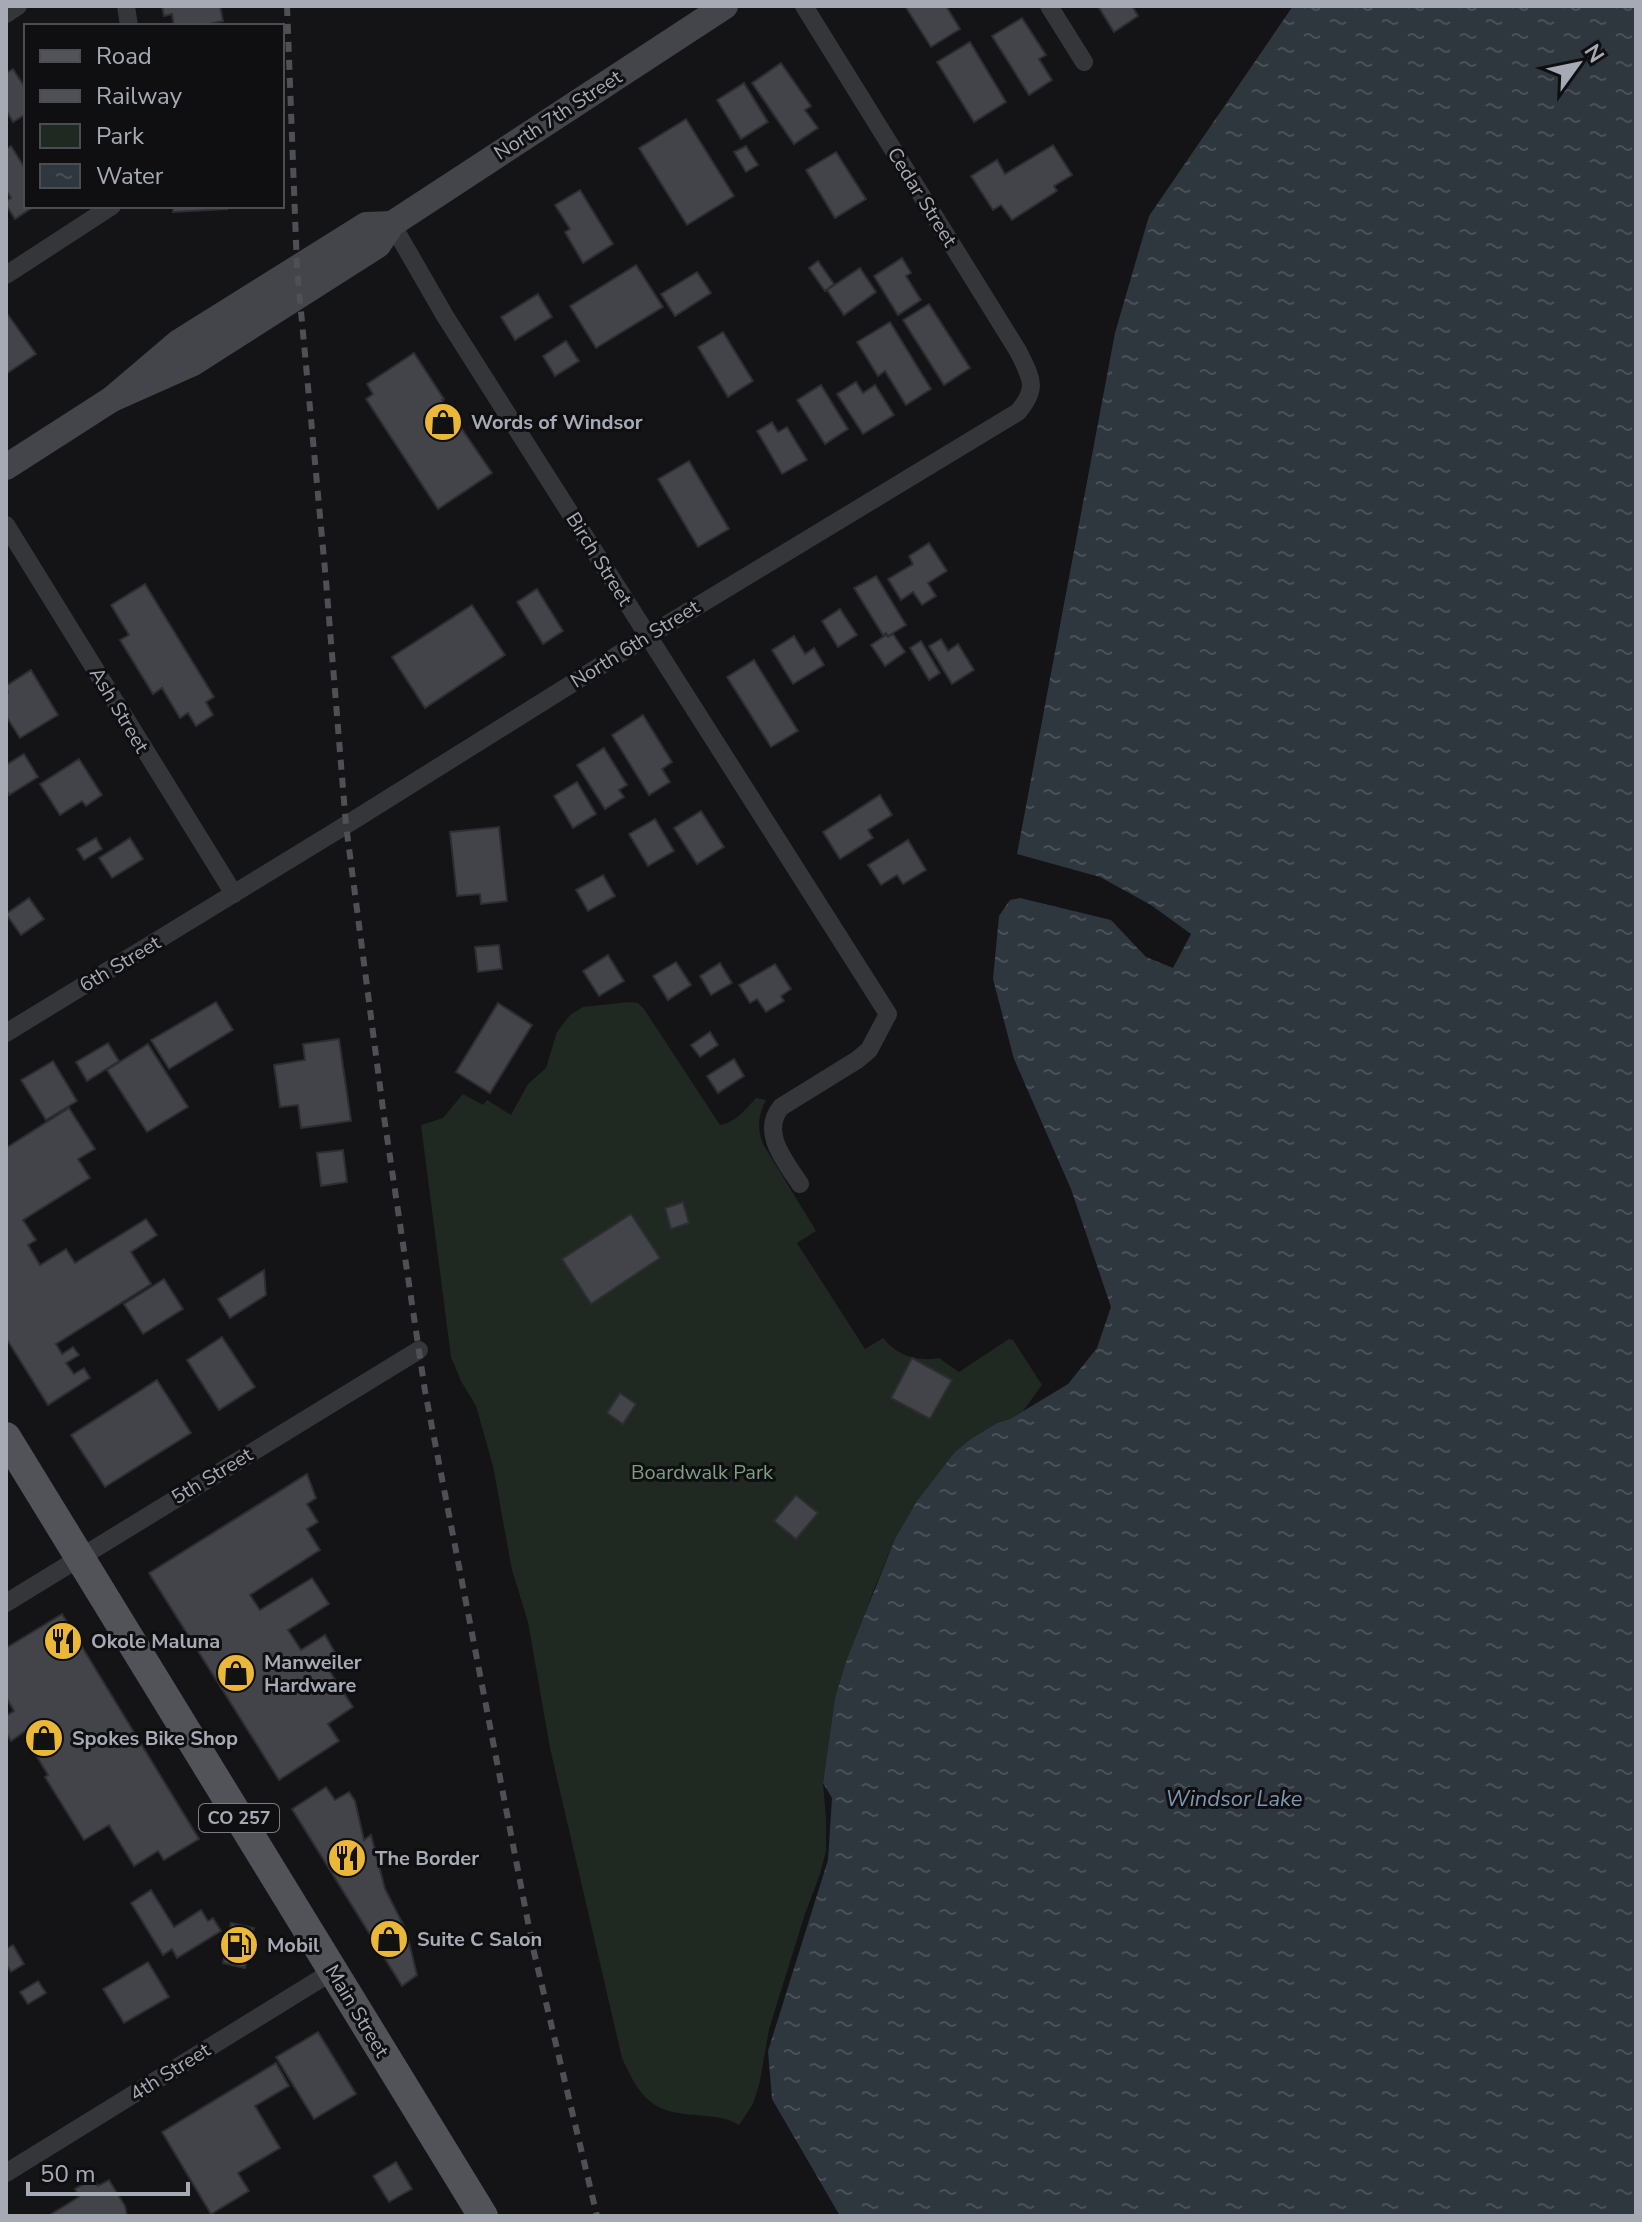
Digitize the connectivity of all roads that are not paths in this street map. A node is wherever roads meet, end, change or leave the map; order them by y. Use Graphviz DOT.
graph roads {
  1 [pos="18,6"];
  2 [pos="725,6"];
  3 [pos="804,6"];
  4 [pos="1049,6"];
  5 [pos="6,14"];
  6 [pos="1084,62"];
  7 [pos="109,208"];
  8 [pos="392,224"];
  9 [pos="6,275"];
  10 [pos="1030,391"];
  11 [pos="6,467"];
  12 [pos="6,525"];
  13 [pos="648,636"];
  14 [pos="234,894"];
  15 [pos="6,1033"];
  16 [pos="800,1184"];
  17 [pos="419,1350"];
  18 [pos="6,1437"];
  19 [pos="80,1557"];
  20 [pos="6,1603"];
  21 [pos="333,1971"];
  22 [pos="6,2173"];
  23 [pos="483,2216"];
  1 -- 5 [label="street"];
  2 -- 8 [label="main road, North 7th Street"];
  3 -- 10 [label="street, Cedar Street"];
  4 -- 6 [label="street"];
  7 -- 9 [label="street"];
  8 -- 11 [label="main road, North 7th Street"];
  8 -- 13 [label="street, Birch Street"];
  10 -- 13 [label="street, North 6th Street"];
  12 -- 14 [label="street, Ash Street"];
  13 -- 14 [label="street, North 6th Street"];
  13 -- 16 [label="street, Birch Street"];
  14 -- 15 [label="street, 6th Street"];
  17 -- 19 [label="street, 5th Street"];
  18 -- 19 [label="main road, Main Street / CO 257"];
  19 -- 20 [label="street, 5th Street"];
  19 -- 21 [label="main road, Main Street / CO 257"];
  21 -- 22 [label="street, 4th Street"];
  21 -- 23 [label="main road, Main Street / CO 257"];
}
